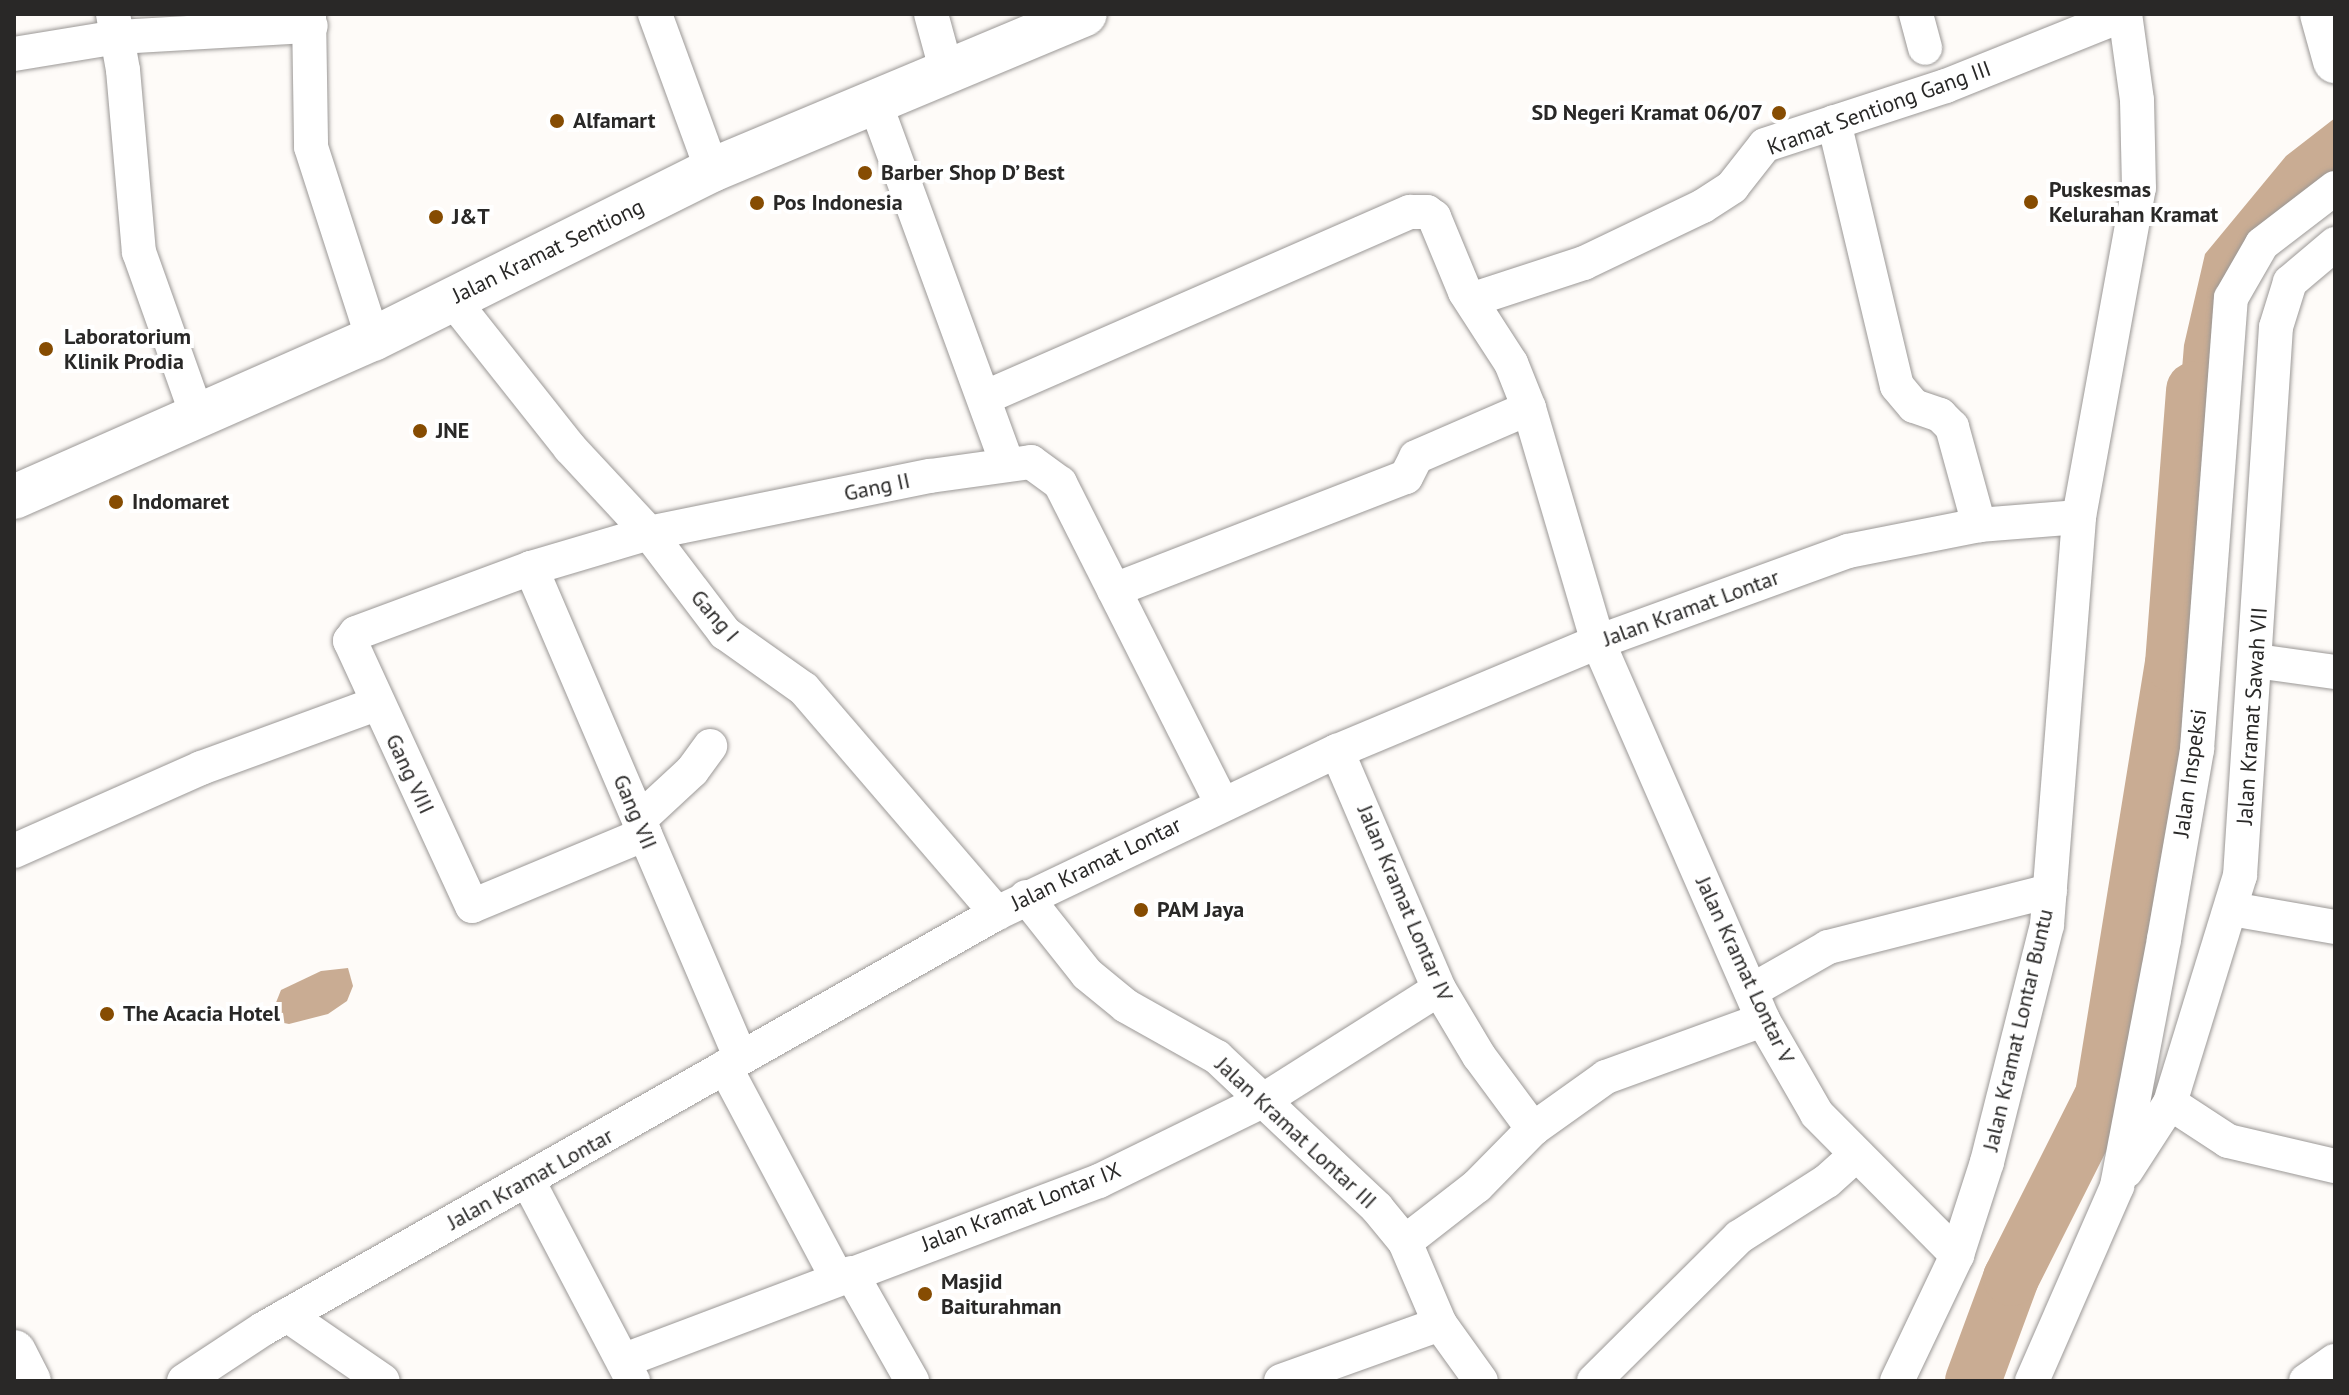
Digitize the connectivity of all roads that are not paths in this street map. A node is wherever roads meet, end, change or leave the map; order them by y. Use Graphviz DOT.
graph roads {
  1 [pos="655,14"];
  2 [pos="931,14"];
  3 [pos="1085,14"];
  4 [pos="1916,14"];
  5 [pos="2125,14"];
  6 [pos="2322,14"];
  7 [pos="310,20"];
  8 [pos="116,26"];
  9 [pos="1925,48"];
  10 [pos="14,54"];
  11 [pos="2335,61"];
  12 [pos="946,69"];
  13 [pos="874,100"];
  14 [pos="1834,122"];
  15 [pos="712,170"];
  16 [pos="2335,188"];
  17 [pos="2335,244"];
  18 [pos="452,299"];
  19 [pos="1474,299"];
  20 [pos="373,339"];
  21 [pos="986,397"];
  22 [pos="1529,408"];
  23 [pos="197,415"];
  24 [pos="1007,463"];
  25 [pos="14,497"];
  26 [pos="2079,517"];
  27 [pos="1979,525"];
  28 [pos="649,533"];
  29 [pos="531,568"];
  30 [pos="1114,590"];
  31 [pos="350,641"];
  32 [pos="1598,642"];
  33 [pos="2256,661"];
  34 [pos="2335,672"];
  35 [pos="376,704"];
  36 [pos="710,746"];
  37 [pos="1337,751"];
  38 [pos="1222,804"];
  39 [pos="642,827"];
  40 [pos="14,851"];
  41 [pos="2050,891"];
  42 [pos="1012,905"];
  43 [pos="2231,909"];
  44 [pos="2335,927"];
  45 [pos="1439,989"];
  46 [pos="1757,1005"];
  47 [pos="732,1062"];
  48 [pos="1262,1101"];
  49 [pos="2170,1103"];
  50 [pos="1533,1129"];
  51 [pos="1855,1156"];
  52 [pos="2335,1166"];
  53 [pos="528,1181"];
  54 [pos="2117,1186"];
  55 [pos="1405,1242"];
  56 [pos="1957,1255"];
  57 [pos="844,1276"];
  58 [pos="287,1315"];
  59 [pos="1440,1324"];
  60 [pos="14,1352"];
  61 [pos="2335,1361"];
  62 [pos="629,1371"];
  63 [pos="29,1381"];
  64 [pos="184,1381"];
  65 [pos="383,1381"];
  66 [pos="912,1381"];
  67 [pos="1281,1381"];
  68 [pos="1481,1381"];
  69 [pos="1594,1381"];
  70 [pos="1897,1381"];
  71 [pos="2032,1381"];
  72 [pos="2306,1381"];
  1 -- 15 [label="street"];
  2 -- 12 [label="street"];
  3 -- 12 [label="street, Jalan Kramat Sentiong"];
  4 -- 9 [label="street"];
  5 -- 14 [label="street, Kramat Sentiong Gang III"];
  5 -- 26 [label="street, Jalan Kramat Lontar Buntu"];
  6 -- 11 [label="street"];
  7 -- 8 [label="street"];
  7 -- 20 [label="street"];
  8 -- 10 [label="street"];
  8 -- 23 [label="street"];
  12 -- 13 [label="street, Jalan Kramat Sentiong"];
  13 -- 15 [label="street, Jalan Kramat Sentiong"];
  13 -- 21 [label="street"];
  14 -- 19 [label="street, Kramat Sentiong Gang III"];
  14 -- 27 [label="street"];
  15 -- 18 [label="street, Jalan Kramat Sentiong"];
  16 -- 54 [label="street, Jalan Inspeksi"];
  17 -- 33 [label="street, Jalan Kramat Sawah VII"];
  18 -- 20 [label="street, Jalan Kramat Sentiong"];
  18 -- 28 [label="street, Gang I"];
  19 -- 21 [label="street, Jalan Kramat Lontar V"];
  19 -- 22 [label="street, Jalan Kramat Lontar V"];
  20 -- 23 [label="street, Jalan Kramat Sentiong"];
  21 -- 24 [label="street"];
  22 -- 30 [label="street"];
  22 -- 32 [label="street, Jalan Kramat Lontar V"];
  23 -- 25 [label="street, Jalan Kramat Sentiong"];
  24 -- 28 [label="street, Gang II"];
  24 -- 30 [label="street, Gang II"];
  26 -- 27 [label="street, Jalan Kramat Lontar"];
  26 -- 41 [label="street, Jalan Kramat Lontar Buntu"];
  27 -- 32 [label="street, Jalan Kramat Lontar"];
  28 -- 29 [label="street, Gang II"];
  28 -- 42 [label="street, Gang I"];
  29 -- 31 [label="street, Gang II"];
  29 -- 39 [label="street, Gang VII"];
  30 -- 38 [label="street, Gang II"];
  31 -- 35 [label="street, Gang VIII"];
  32 -- 37 [label="street, Jalan Kramat Lontar"];
  32 -- 46 [label="street, Jalan Kramat Lontar V"];
  33 -- 34 [label="street"];
  33 -- 43 [label="street, Jalan Kramat Sawah VII"];
  35 -- 39 [label="street, Gang VIII"];
  35 -- 40 [label="street"];
  36 -- 39 [label="street"];
  37 -- 38 [label="street, Jalan Kramat Lontar"];
  37 -- 45 [label="street, Jalan Kramat Lontar IV"];
  38 -- 42 [label="street, Jalan Kramat Lontar"];
  39 -- 47 [label="street, Gang VII"];
  41 -- 46 [label="street"];
  41 -- 56 [label="street, Jalan Kramat Lontar Buntu"];
  42 -- 47 [label="street, Jalan Kramat Lontar"];
  42 -- 48 [label="street, Jalan Kramat Lontar III"];
  43 -- 44 [label="street"];
  43 -- 49 [label="street, Jalan Kramat Sawah VII"];
  45 -- 48 [label="street, Jalan Kramat Lontar IX"];
  45 -- 50 [label="street, Jalan Kramat Lontar IV"];
  46 -- 50 [label="street"];
  46 -- 51 [label="street, Jalan Kramat Lontar V"];
  47 -- 53 [label="street, Jalan Kramat Lontar"];
  47 -- 57 [label="street, Gang VII"];
  48 -- 55 [label="street, Jalan Kramat Lontar III"];
  48 -- 57 [label="street, Jalan Kramat Lontar IX"];
  49 -- 52 [label="street"];
  49 -- 54 [label="street, Jalan Kramat Sawah VII"];
  50 -- 55 [label="street"];
  51 -- 56 [label="street, Jalan Kramat Lontar V"];
  51 -- 69 [label="street"];
  53 -- 58 [label="street, Jalan Kramat Lontar"];
  53 -- 62 [label="street, Jalan Kramat Lontar IX"];
  54 -- 71 [label="street, Jalan Inspeksi"];
  55 -- 59 [label="street, Jalan Kramat Lontar III"];
  56 -- 70 [label="street, Jalan Kramat Lontar Buntu"];
  57 -- 62 [label="street, Jalan Kramat Lontar IX"];
  57 -- 66 [label="street, Gang VII"];
  58 -- 64 [label="street, Jalan Kramat Lontar"];
  58 -- 65 [label="street"];
  59 -- 67 [label="street"];
  59 -- 68 [label="street, Jalan Kramat Lontar III"];
  60 -- 63 [label="street"];
  61 -- 72 [label="street"];
}
